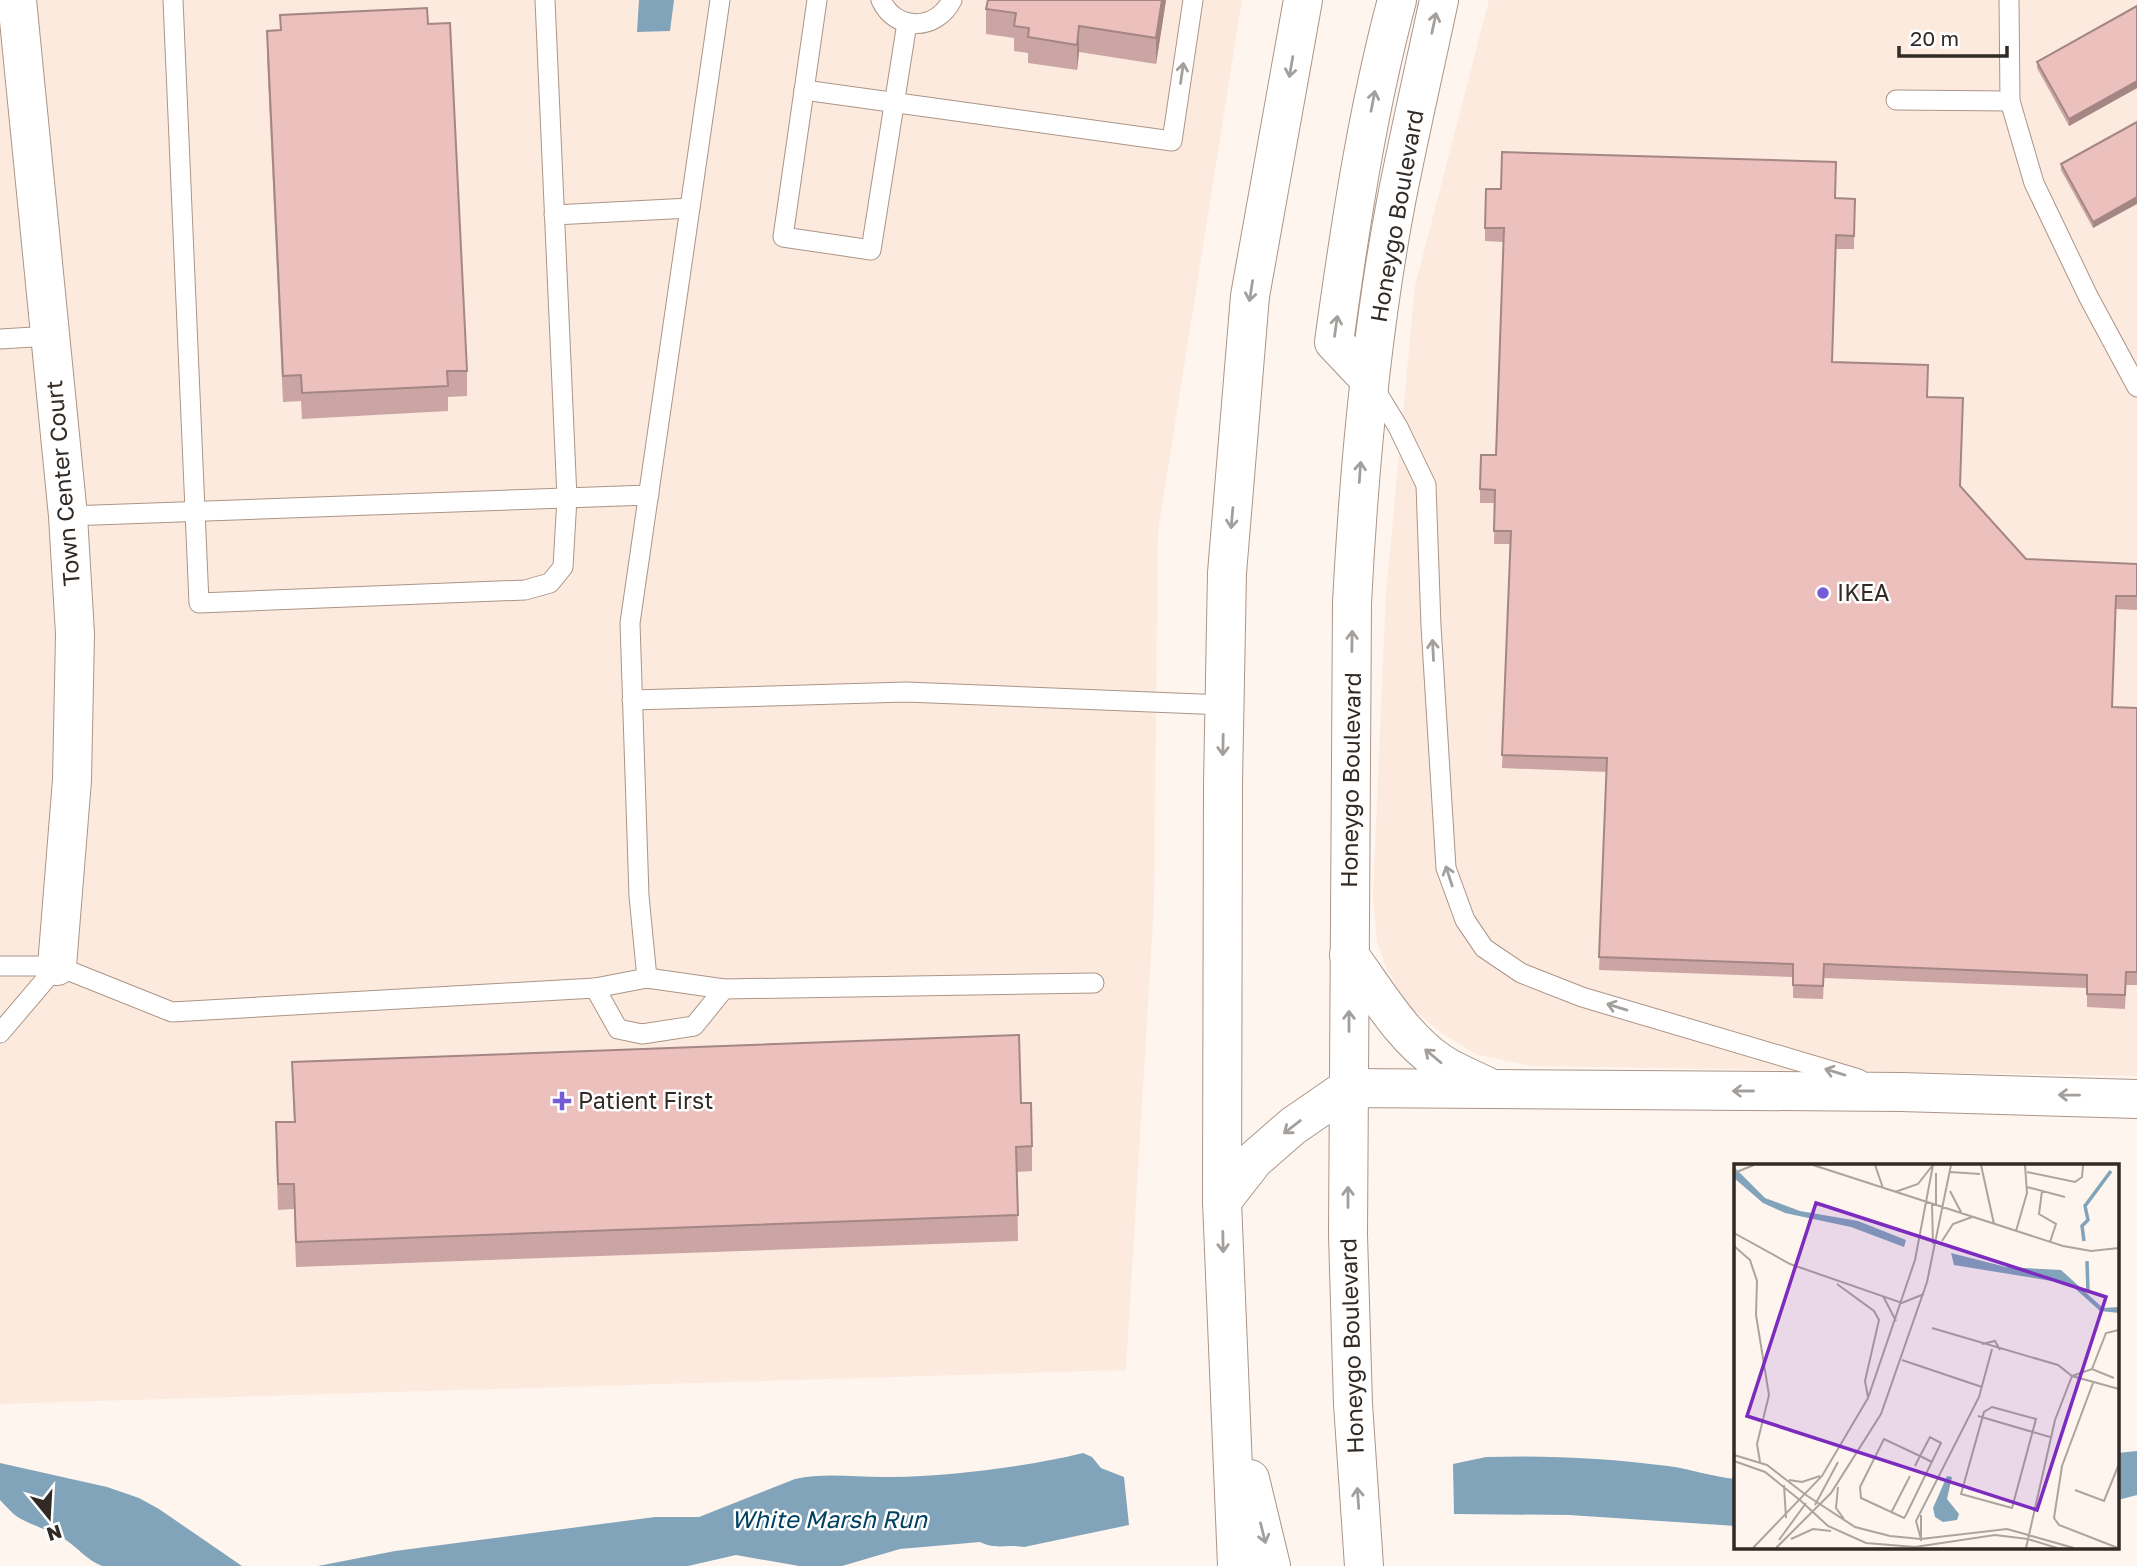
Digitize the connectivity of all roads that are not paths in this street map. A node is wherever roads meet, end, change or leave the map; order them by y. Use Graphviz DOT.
graph roads {
  1 [pos="17,0"];
  2 [pos="173,0"];
  3 [pos="545,0"];
  4 [pos="720,0"];
  5 [pos="817,0"];
  6 [pos="881,0"];
  7 [pos="952,0"];
  8 [pos="1193,0"];
  9 [pos="1303,0"];
  10 [pos="1397,0"];
  11 [pos="1439,0"];
  12 [pos="2009,0"];
  13 [pos="907,23"];
  14 [pos="804,90"];
  15 [pos="1896,100"];
  16 [pos="2010,101"];
  17 [pos="895,102"];
  18 [pos="690,208"];
  19 [pos="554,215"];
  20 [pos="50,336"];
  21 [pos="0,339"];
  22 [pos="1369,379"];
  23 [pos="2137,387"];
  24 [pos="649,495"];
  25 [pos="567,498"];
  26 [pos="195,512"];
  27 [pos="68,516"];
  28 [pos="632,700"];
  29 [pos="1224,705"];
  30 [pos="1349,955"];
  31 [pos="0,966"];
  32 [pos="57,966"];
  33 [pos="647,978"];
  34 [pos="1094,983"];
  35 [pos="595,988"];
  36 [pos="724,989"];
  37 [pos="0,1033"];
  38 [pos="1348,1087"];
  39 [pos="1492,1089"];
  40 [pos="1900,1092"];
  41 [pos="2137,1099"];
  42 [pos="1222,1201"];
  43 [pos="1224,1282"];
  44 [pos="1229,1395"];
  45 [pos="1213,1566"];
  46 [pos="1237,1566"];
  47 [pos="1271,1566"];
  48 [pos="1364,1566"];
  1 -- 20 [label="main road, Town Center Court"];
  2 -- 26 [label="lane"];
  3 -- 19 [label="lane"];
  4 -- 18 [label="lane"];
  5 -- 14 [label="lane"];
  6 -- 13 [label="lane"];
  7 -- 13 [label="lane"];
  17 -- 8 [label="lane, one-way"];
  9 -- 29 [label="main road, one-way"];
  22 -- 10 [label="main road, one-way"];
  22 -- 11 [label="main road, Honeygo Boulevard, one-way"];
  12 -- 16 [label="lane"];
  13 -- 17 [label="lane"];
  14 -- 17 [label="lane"];
  14 -- 17 [label="lane"];
  15 -- 16 [label="lane"];
  16 -- 23 [label="lane"];
  18 -- 19 [label="lane"];
  18 -- 24 [label="lane"];
  19 -- 25 [label="lane"];
  20 -- 21 [label="lane"];
  20 -- 27 [label="main road, Town Center Court"];
  30 -- 22 [label="main road, Honeygo Boulevard, one-way"];
  40 -- 22 [label="lane, one-way"];
  24 -- 25 [label="lane"];
  24 -- 28 [label="lane"];
  25 -- 26 [label="lane"];
  25 -- 26 [label="lane"];
  26 -- 27 [label="lane"];
  27 -- 32 [label="main road, Town Center Court"];
  28 -- 29 [label="lane"];
  28 -- 33 [label="lane"];
  29 -- 42 [label="main road, one-way"];
  38 -- 30 [label="main road, Honeygo Boulevard, one-way"];
  39 -- 30 [label="main road, one-way"];
  31 -- 32 [label="lane"];
  32 -- 35 [label="lane"];
  32 -- 37 [label="lane"];
  33 -- 35 [label="lane"];
  33 -- 36 [label="lane"];
  34 -- 36 [label="lane"];
  35 -- 36 [label="lane"];
  38 -- 39 [label="main road"];
  38 -- 42 [label="main road, one-way"];
  48 -- 38 [label="main road, Honeygo Boulevard, one-way"];
  40 -- 39 [label="main road, one-way"];
  41 -- 40 [label="main road, one-way"];
  42 -- 43 [label="main road, one-way"];
  43 -- 44 [label="main road"];
  43 -- 45 [label="main road"];
  44 -- 46 [label="main road"];
  44 -- 47 [label="main road, one-way"];
}
